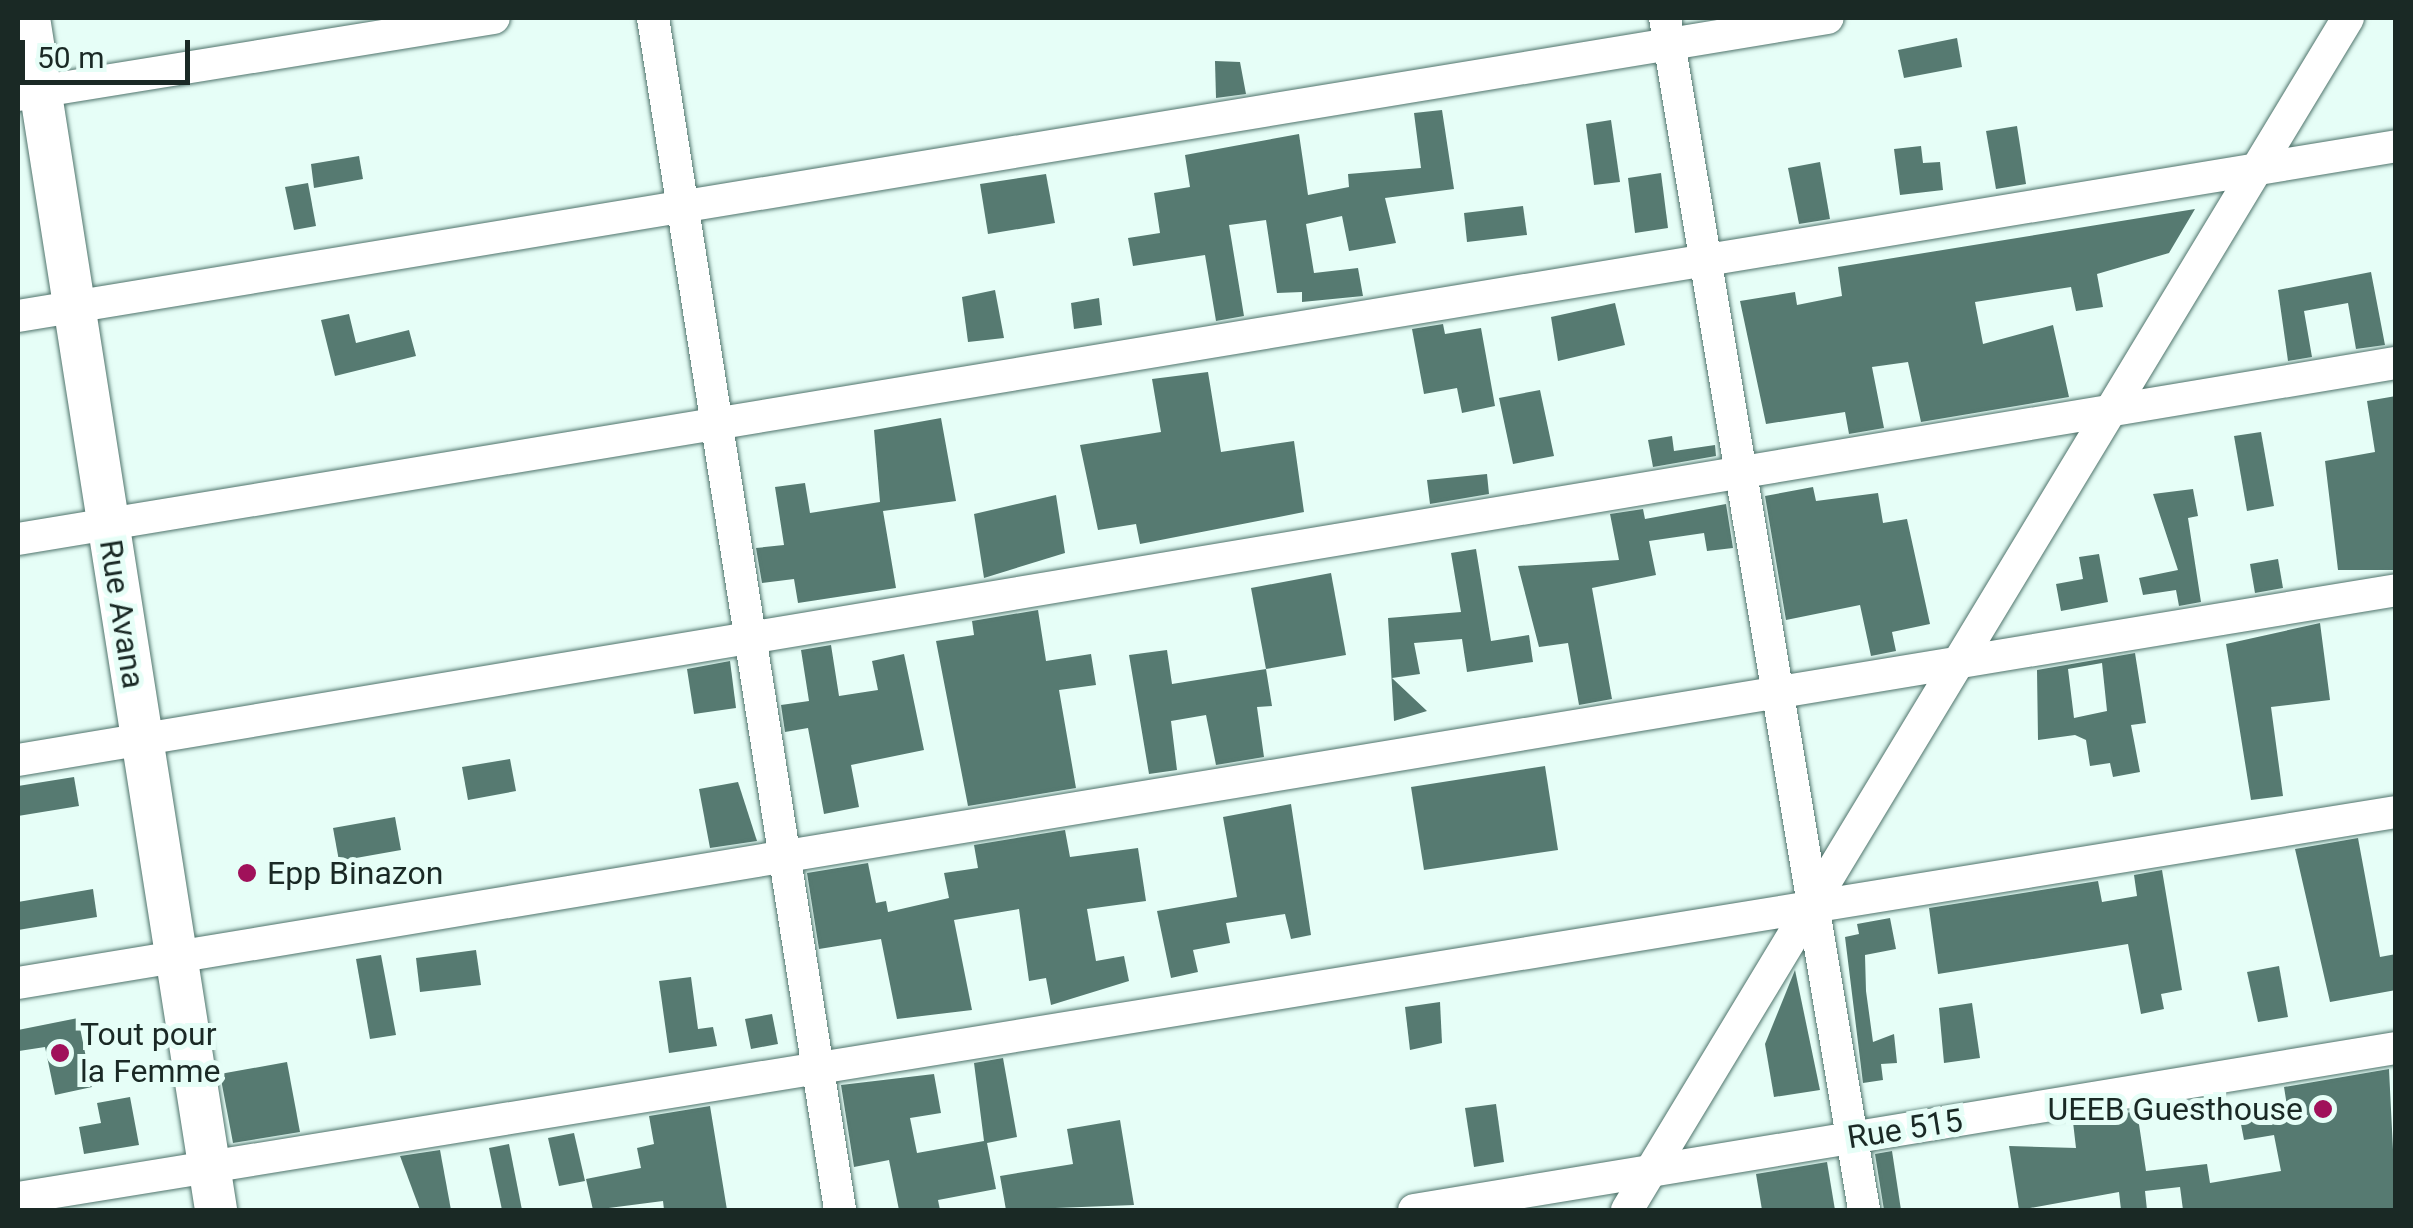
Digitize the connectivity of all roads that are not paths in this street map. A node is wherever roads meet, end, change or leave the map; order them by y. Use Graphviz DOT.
graph roads {
  1 [pos="29,18"];
  2 [pos="494,18"];
  3 [pos="654,18"];
  4 [pos="1828,18"];
  5 [pos="2348,18"];
  6 [pos="1667,31"];
  7 [pos="29,93"];
  8 [pos="2396,146"];
  9 [pos="2257,168"];
  10 [pos="679,207"];
  11 [pos="1706,262"];
  12 [pos="74,307"];
  13 [pos="18,316"];
  14 [pos="2396,363"];
  15 [pos="2112,408"];
  16 [pos="717,424"];
  17 [pos="1742,476"];
  18 [pos="108,524"];
  19 [pos="18,539"];
  20 [pos="2396,590"];
  21 [pos="752,641"];
  22 [pos="1960,660"];
  23 [pos="1779,692"];
  24 [pos="142,738"];
  25 [pos="18,760"];
  26 [pos="2396,812"];
  27 [pos="783,857"];
  28 [pos="1813,902"];
  29 [pos="176,957"];
  30 [pos="18,983"];
  31 [pos="2396,1048"];
  32 [pos="817,1066"];
  33 [pos="1852,1137"];
  34 [pos="209,1166"];
  35 [pos="1650,1172"];
  36 [pos="18,1198"];
  37 [pos="216,1210"];
  38 [pos="840,1210"];
  39 [pos="1414,1210"];
  40 [pos="1627,1210"];
  41 [pos="1864,1210"];
  1 -- 7 [label="main road, Rue Avana"];
  2 -- 7 [label="street"];
  3 -- 10 [label="street"];
  4 -- 6 [label="street"];
  5 -- 9 [label="street"];
  6 -- 10 [label="street"];
  6 -- 11 [label="street"];
  7 -- 12 [label="main road, Rue Avana"];
  8 -- 9 [label="street"];
  9 -- 11 [label="street"];
  9 -- 15 [label="street"];
  10 -- 12 [label="street"];
  10 -- 16 [label="street"];
  11 -- 16 [label="street"];
  11 -- 17 [label="street"];
  12 -- 13 [label="street"];
  12 -- 18 [label="main road, Rue Avana"];
  14 -- 15 [label="street"];
  15 -- 17 [label="street"];
  15 -- 22 [label="street"];
  16 -- 18 [label="street"];
  16 -- 21 [label="street"];
  17 -- 21 [label="street"];
  17 -- 23 [label="street"];
  18 -- 19 [label="street"];
  18 -- 24 [label="main road, Rue Avana"];
  20 -- 22 [label="street"];
  21 -- 24 [label="street"];
  21 -- 27 [label="street"];
  22 -- 23 [label="street"];
  22 -- 28 [label="street"];
  23 -- 27 [label="street"];
  23 -- 28 [label="street"];
  24 -- 25 [label="street"];
  24 -- 29 [label="main road, Rue Avana"];
  26 -- 28 [label="street"];
  27 -- 29 [label="street"];
  27 -- 32 [label="street"];
  28 -- 32 [label="street"];
  28 -- 33 [label="street"];
  28 -- 35 [label="street"];
  29 -- 30 [label="street"];
  29 -- 34 [label="main road, Rue Avana"];
  31 -- 33 [label="street, Rue 515"];
  32 -- 34 [label="street"];
  32 -- 38 [label="street"];
  33 -- 35 [label="street, Rue 515"];
  33 -- 41 [label="street"];
  34 -- 36 [label="street"];
  34 -- 37 [label="main road, Rue Avana"];
  35 -- 39 [label="street, Rue 515"];
  35 -- 40 [label="street"];
}
